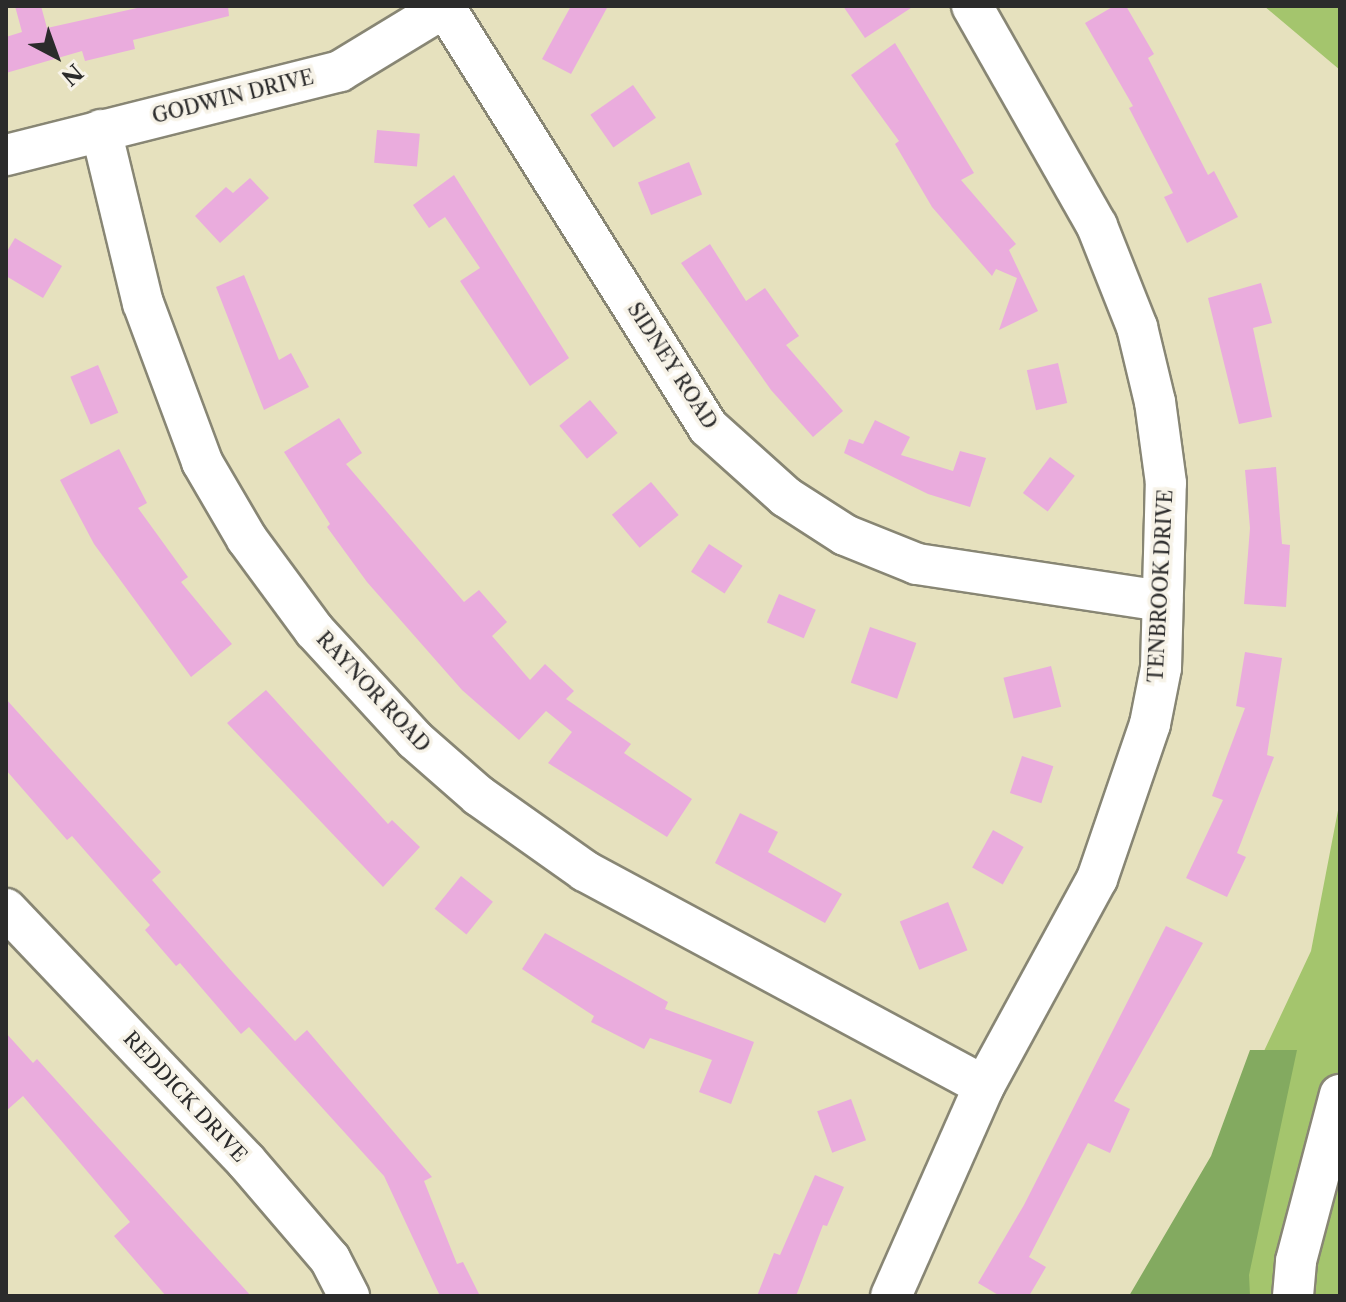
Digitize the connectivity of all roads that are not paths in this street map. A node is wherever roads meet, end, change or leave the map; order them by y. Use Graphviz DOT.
graph roads {
  1 [pos="446,6"];
  2 [pos="972,6"];
  3 [pos="101,130"];
  4 [pos="6,155"];
  5 [pos="1162,601"];
  6 [pos="6,909"];
  7 [pos="984,1086"];
  8 [pos="1340,1095"];
  9 [pos="349,1296"];
  10 [pos="891,1296"];
  11 [pos="1293,1296"];
  1 -- 3 [label="street, GODWIN DRIVE"];
  1 -- 5 [label="street, SIDNEY ROAD"];
  2 -- 5 [label="street, TENBROOK DRIVE"];
  3 -- 4 [label="street, GODWIN DRIVE"];
  3 -- 7 [label="street, RAYNOR ROAD"];
  5 -- 7 [label="street, TENBROOK DRIVE"];
  6 -- 9 [label="street, REDDICK DRIVE"];
  7 -- 10 [label="street, TENBROOK DRIVE"];
  8 -- 11 [label="street"];
}
